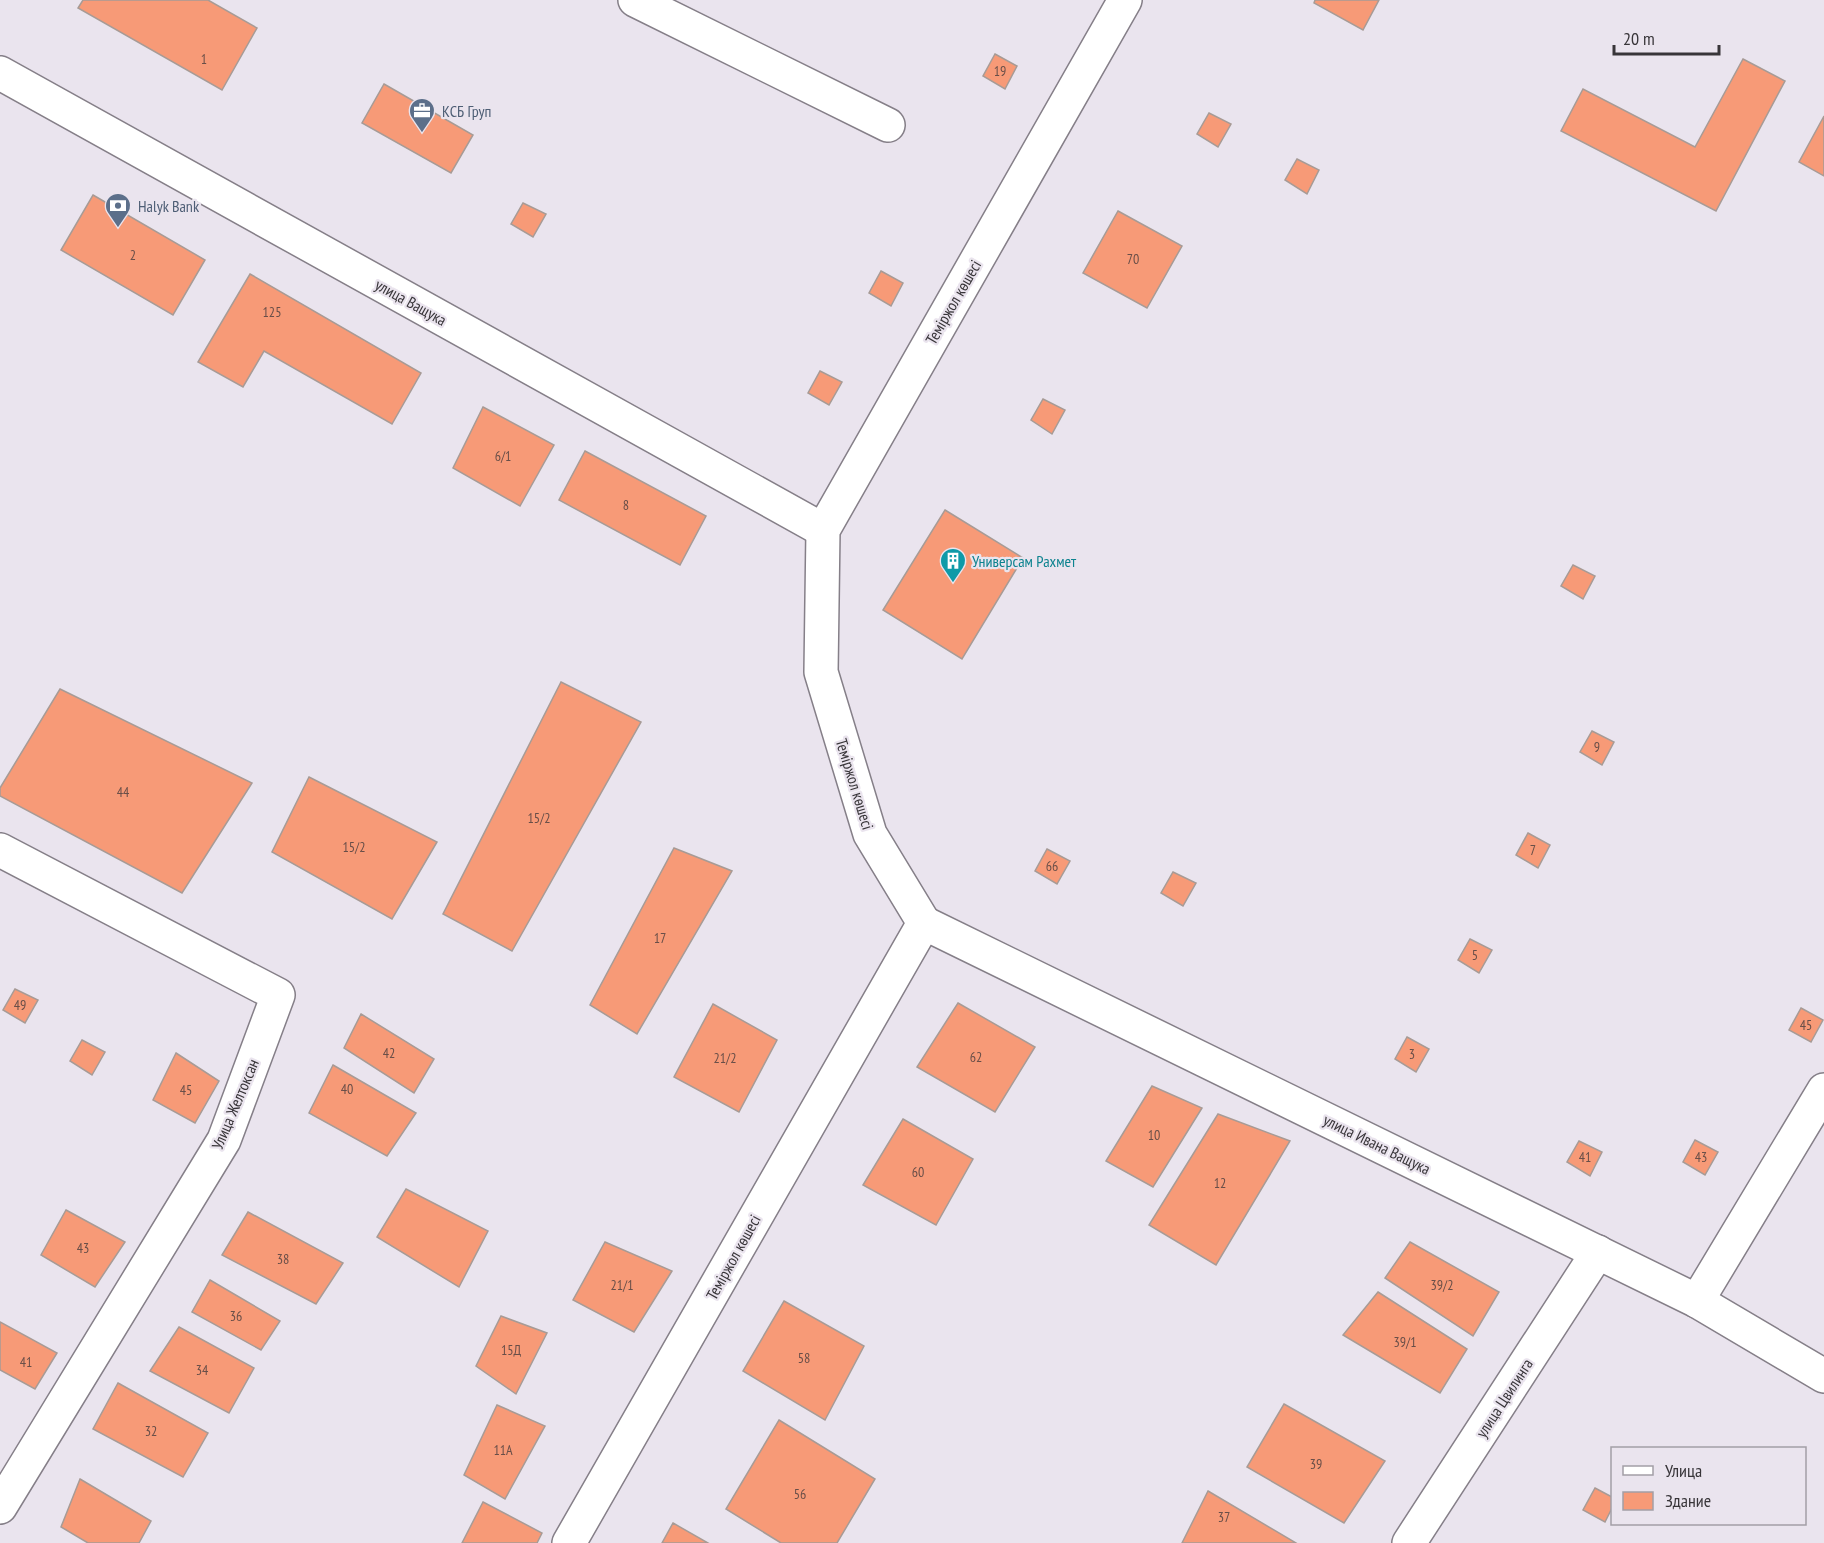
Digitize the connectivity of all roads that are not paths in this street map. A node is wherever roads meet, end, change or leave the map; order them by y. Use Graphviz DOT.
graph roads {
  1 [pos="635,0"];
  2 [pos="1125,0"];
  3 [pos="0,73"];
  4 [pos="888,125"];
  5 [pos="823,530"];
  6 [pos="0,850"];
  7 [pos="924,923"];
  8 [pos="1824,1090"];
  9 [pos="1598,1252"];
  10 [pos="1698,1301"];
  11 [pos="1824,1376"];
  12 [pos="0,1507"];
  13 [pos="569,1543"];
  14 [pos="1409,1543"];
  1 -- 4 [label="street"];
  2 -- 5 [label="street, Теміржол көшесі"];
  3 -- 5 [label="street, улица Ващука"];
  5 -- 7 [label="street, Теміржол көшесі"];
  6 -- 12 [label="street, Улица Желтоксан"];
  7 -- 9 [label="street, улица Ивана Ващука"];
  7 -- 13 [label="street, Теміржол көшесі"];
  8 -- 10 [label="street"];
  9 -- 10 [label="street, улица Ивана Ващука"];
  9 -- 14 [label="street, улица Цвилинга"];
  10 -- 11 [label="street, улица Ивана Ващука"];
}
